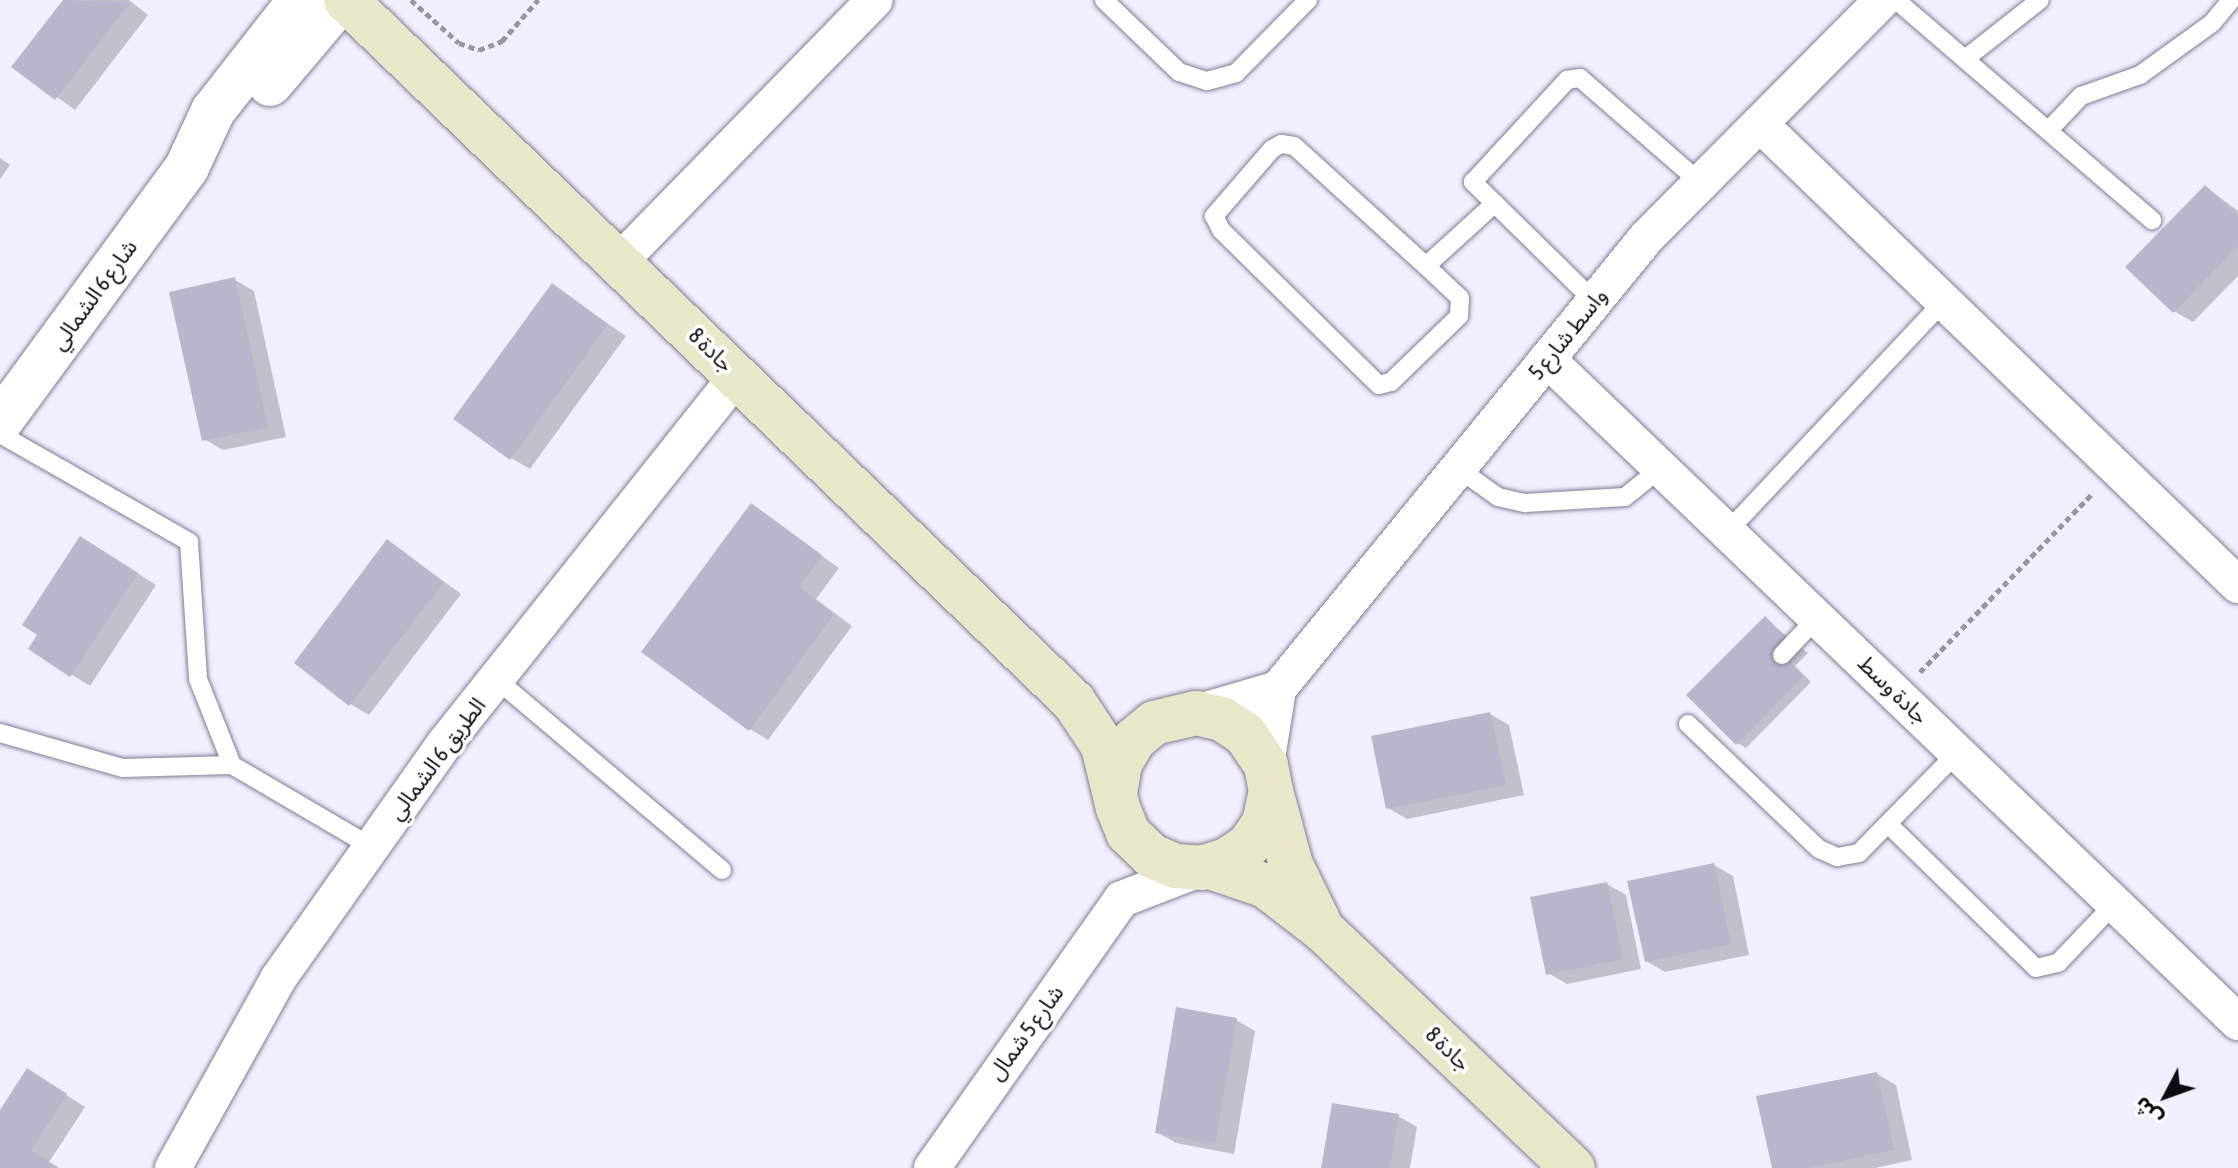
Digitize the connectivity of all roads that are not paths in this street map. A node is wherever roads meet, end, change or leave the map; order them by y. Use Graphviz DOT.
graph roads {
  1 [pos="300,0"];
  2 [pos="343,0"];
  3 [pos="875,0"];
  4 [pos="1104,0"];
  5 [pos="1308,0"];
  6 [pos="2040,0"];
  7 [pos="2231,0"];
  8 [pos="1874,4"];
  9 [pos="1965,59"];
  10 [pos="1761,125"];
  11 [pos="2048,131"];
  12 [pos="187,167"];
  13 [pos="1701,183"];
  14 [pos="1495,203"];
  15 [pos="2152,220"];
  16 [pos="619,262"];
  17 [pos="1426,266"];
  18 [pos="1594,301"];
  19 [pos="1944,301"];
  20 [pos="1547,359"];
  21 [pos="738,375"];
  22 [pos="0,422"];
  23 [pos="0,434"];
  24 [pos="1661,468"];
  25 [pos="1459,469"];
  26 [pos="1727,532"];
  27 [pos="2238,585"];
  28 [pos="1817,618"];
  29 [pos="1782,655"];
  30 [pos="496,679"];
  31 [pos="1278,689"];
  32 [pos="1074,702"];
  33 [pos="1196,713"];
  34 [pos="1154,723"];
  35 [pos="1688,724"];
  36 [pos="0,733"];
  37 [pos="1958,752"];
  38 [pos="232,765"];
  39 [pos="1268,778"];
  40 [pos="1117,799"];
  41 [pos="1888,824"];
  42 [pos="372,847"];
  43 [pos="1204,867"];
  44 [pos="722,870"];
  45 [pos="1122,899"];
  46 [pos="2116,902"];
  47 [pos="1323,930"];
  48 [pos="2238,1022"];
  49 [pos="1570,1167"];
  50 [pos="173,1168"];
  51 [pos="932,1168"];
  1 -- 12 [label="street, شارع 6 الشمالي"];
  2 -- 12 [label="street, شارع 6 الشمالي"];
  2 -- 16 [label="main road, جادة 8"];
  3 -- 16 [label="street"];
  4 -- 5 [label="lane"];
  6 -- 9 [label="lane"];
  7 -- 11 [label="lane"];
  8 -- 9 [label="lane"];
  8 -- 10 [label="street, واسط شارع 5"];
  9 -- 11 [label="lane"];
  10 -- 13 [label="street, واسط شارع 5"];
  10 -- 19 [label="street"];
  11 -- 15 [label="lane"];
  12 -- 22 [label="street, شارع 6 الشمالي"];
  13 -- 14 [label="lane"];
  13 -- 18 [label="street, واسط شارع 5"];
  14 -- 17 [label="lane"];
  14 -- 18 [label="lane"];
  16 -- 21 [label="main road, جادة 8"];
  17 -- 17 [label="lane"];
  18 -- 20 [label="street, واسط شارع 5"];
  19 -- 26 [label="lane"];
  19 -- 27 [label="street"];
  20 -- 24 [label="street, جادة وسط"];
  20 -- 25 [label="street, واسط شارع 5"];
  21 -- 30 [label="street, الطريق 6 الشمالي"];
  21 -- 32 [label="main road, جادة 8"];
  23 -- 38 [label="lane"];
  24 -- 25 [label="lane"];
  24 -- 26 [label="street, جادة وسط"];
  25 -- 31 [label="street, واسط شارع 5"];
  26 -- 28 [label="street, جادة وسط"];
  28 -- 29 [label="lane"];
  28 -- 37 [label="street, جادة وسط"];
  30 -- 42 [label="street, الطريق 6 الشمالي"];
  30 -- 44 [label="lane"];
  31 -- 33 [label="street"];
  31 -- 39 [label="street"];
  32 -- 34 [label="main road, جادة 8"];
  32 -- 40 [label="main road, جادة 8"];
  33 -- 34 [label="main road"];
  33 -- 39 [label="main road"];
  34 -- 40 [label="main road"];
  35 -- 41 [label="lane"];
  36 -- 38 [label="lane"];
  37 -- 41 [label="lane"];
  37 -- 46 [label="street, جادة وسط"];
  38 -- 42 [label="lane"];
  39 -- 43 [label="main road"];
  39 -- 47 [label="main road, جادة 8"];
  40 -- 43 [label="main road"];
  40 -- 45 [label="street, شارع 5 شمال"];
  41 -- 46 [label="lane"];
  42 -- 50 [label="street, الطريق 6 الشمالي"];
  43 -- 45 [label="street"];
  43 -- 47 [label="main road, جادة 8"];
  45 -- 51 [label="street, شارع 5 شمال"];
  46 -- 48 [label="street, جادة وسط"];
  47 -- 49 [label="main road, جادة 8"];
}
